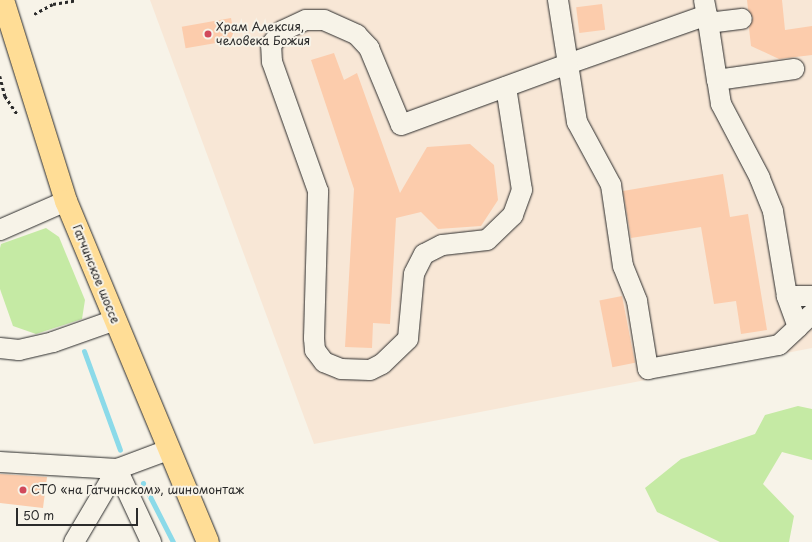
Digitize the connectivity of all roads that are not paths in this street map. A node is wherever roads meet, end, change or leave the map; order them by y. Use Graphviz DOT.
graph roads {
  1 [pos="3,0"];
  2 [pos="558,0"];
  3 [pos="706,13"];
  4 [pos="742,19"];
  5 [pos="568,64"];
  6 [pos="794,69"];
  7 [pos="717,80"];
  8 [pos="506,87"];
  9 [pos="66,201"];
  10 [pos="0,230"];
  11 [pos="787,296"];
  12 [pos="812,296"];
  13 [pos="115,320"];
  14 [pos="805,321"];
  15 [pos="0,348"];
  16 [pos="168,450"];
  17 [pos="0,462"];
  18 [pos="117,469"];
  19 [pos="74,542"];
  20 [pos="151,542"];
  21 [pos="208,542"];
  1 -- 9 [label="main road, Гатчинское шоссе"];
  2 -- 5 [label="lane"];
  3 -- 4 [label="lane"];
  3 -- 5 [label="lane"];
  3 -- 7 [label="lane"];
  5 -- 8 [label="lane"];
  5 -- 14 [label="lane"];
  6 -- 7 [label="lane"];
  7 -- 11 [label="lane"];
  8 -- 8 [label="lane"];
  9 -- 10 [label="lane"];
  9 -- 13 [label="main road, Гатчинское шоссе"];
  11 -- 12 [label="lane"];
  11 -- 14 [label="lane"];
  13 -- 15 [label="lane"];
  13 -- 16 [label="main road, Гатчинское шоссе"];
  16 -- 18 [label="lane"];
  16 -- 21 [label="main road, Гатчинское шоссе"];
  17 -- 18 [label="lane"];
  18 -- 19 [label="lane"];
  18 -- 20 [label="lane"];
}
